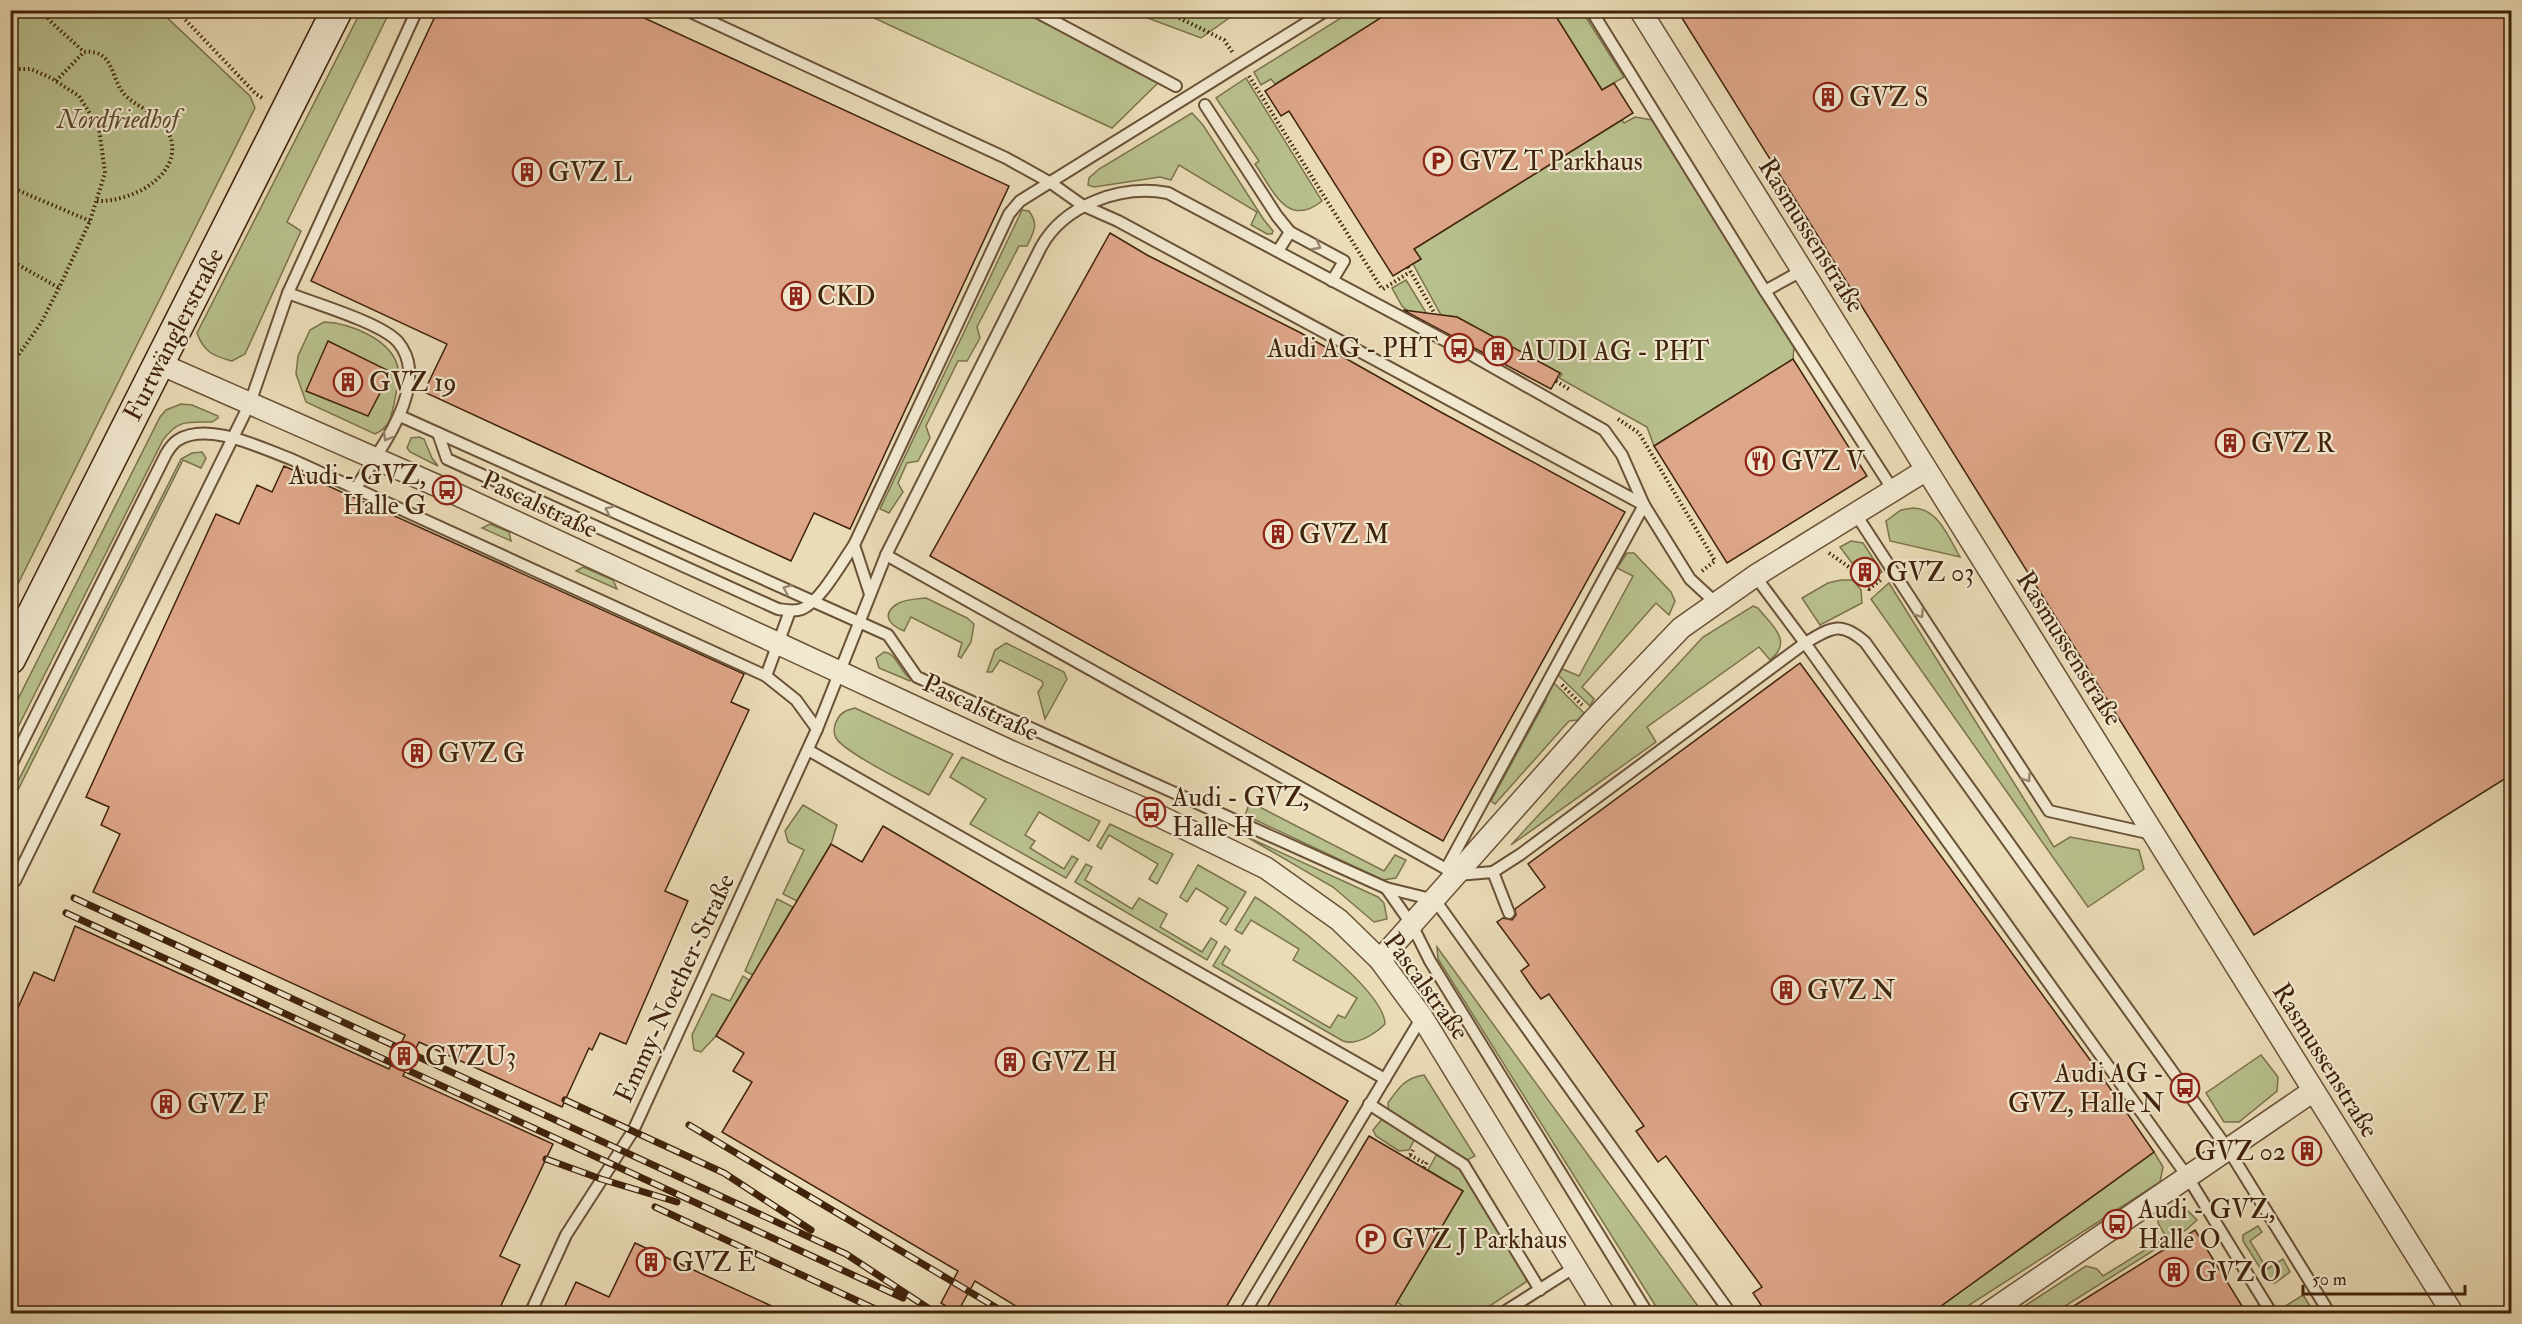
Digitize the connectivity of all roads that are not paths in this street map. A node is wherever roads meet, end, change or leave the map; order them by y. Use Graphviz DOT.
graph roads {
  1 [pos="337,10"];
  2 [pos="417,10"];
  3 [pos="686,10"];
  4 [pos="1033,10"];
  5 [pos="1327,10"];
  6 [pos="1592,10"];
  7 [pos="1640,10"];
  8 [pos="1176,86"];
  9 [pos="1205,105"];
  10 [pos="1051,183"];
  11 [pos="1082,205"];
  12 [pos="1290,232"];
  13 [pos="1278,251"];
  14 [pos="1803,270"];
  15 [pos="1332,281"];
  16 [pos="1765,291"];
  17 [pos="288,293"];
  18 [pos="158,363"];
  19 [pos="250,403"];
  20 [pos="400,416"];
  21 [pos="438,433"];
  22 [pos="232,439"];
  23 [pos="375,458"];
  24 [pos="1926,470"];
  25 [pos="356,488"];
  26 [pos="1893,490"];
  27 [pos="1644,505"];
  28 [pos="1855,512"];
  29 [pos="854,546"];
  30 [pos="886,555"];
  31 [pos="1755,576"];
  32 [pos="870,594"];
  33 [pos="814,602"];
  34 [pos="1716,603"];
  35 [pos="790,611"];
  36 [pos="859,622"];
  37 [pos="1806,643"];
  38 [pos="778,644"];
  39 [pos="10,659"];
  40 [pos="839,672"];
  41 [pos="766,676"];
  42 [pos="817,729"];
  43 [pos="808,750"];
  44 [pos="10,767"];
  45 [pos="2152,834"];
  46 [pos="1452,872"];
  47 [pos="1493,872"];
  48 [pos="12,883"];
  49 [pos="1386,888"];
  50 [pos="1435,900"];
  51 [pos="1509,913"];
  52 [pos="1412,925"];
  53 [pos="1380,960"];
  54 [pos="1422,1017"];
  55 [pos="1385,1079"];
  56 [pos="2313,1091"];
  57 [pos="1369,1104"];
  58 [pos="2228,1149"];
  59 [pos="2187,1176"];
  60 [pos="1575,1267"];
  61 [pos="1540,1290"];
  62 [pos="530,1314"];
  63 [pos="1244,1314"];
  64 [pos="1501,1314"];
  65 [pos="1604,1314"];
  66 [pos="1648,1314"];
  67 [pos="1731,1314"];
  68 [pos="1987,1314"];
  69 [pos="2272,1314"];
  70 [pos="2330,1314"];
  71 [pos="2453,1314"];
  1 -- 18 [label="street, Furtwänglerstraße"];
  2 -- 17 [label="lane"];
  3 -- 10 [label="lane"];
  4 -- 8 [label="lane"];
  5 -- 10 [label="lane"];
  6 -- 16 [label="lane"];
  7 -- 14 [label="street, Rasmussenstraße"];
  9 -- 12 [label="lane"];
  10 -- 11 [label="lane"];
  10 -- 29 [label="lane"];
  11 -- 13 [label="lane"];
  11 -- 27 [label="lane"];
  11 -- 30 [label="lane, Emmy-Noether-Straße"];
  12 -- 13 [label="lane"];
  12 -- 15 [label="lane, one-way"];
  13 -- 15 [label="lane"];
  14 -- 16 [label="lane"];
  14 -- 24 [label="street, Rasmussenstraße"];
  15 -- 27 [label="lane"];
  16 -- 26 [label="lane"];
  17 -- 19 [label="lane"];
  17 -- 20 [label="lane"];
  18 -- 19 [label="street, Pascalstraße"];
  18 -- 39 [label="street, Furtwänglerstraße"];
  19 -- 22 [label="lane"];
  19 -- 23 [label="street, Pascalstraße"];
  20 -- 21 [label="lane"];
  20 -- 23 [label="lane, one-way"];
  33 -- 21 [label="lane, one-way"];
  21 -- 35 [label="lane"];
  22 -- 25 [label="lane"];
  22 -- 44 [label="lane"];
  22 -- 48 [label="lane"];
  23 -- 25 [label="lane"];
  23 -- 38 [label="street, Pascalstraße"];
  24 -- 26 [label="street"];
  24 -- 45 [label="street, Rasmussenstraße"];
  25 -- 41 [label="lane"];
  26 -- 28 [label="street"];
  27 -- 34 [label="lane"];
  27 -- 46 [label="lane"];
  28 -- 31 [label="street"];
  28 -- 45 [label="lane, one-way"];
  29 -- 32 [label="lane"];
  29 -- 33 [label="lane"];
  30 -- 32 [label="lane, Emmy-Noether-Straße"];
  30 -- 46 [label="lane"];
  31 -- 34 [label="street"];
  31 -- 37 [label="lane"];
  32 -- 36 [label="lane, Emmy-Noether-Straße"];
  33 -- 35 [label="lane"];
  33 -- 36 [label="lane"];
  34 -- 46 [label="street"];
  35 -- 38 [label="lane"];
  36 -- 40 [label="lane, Emmy-Noether-Straße"];
  36 -- 49 [label="lane"];
  37 -- 47 [label="lane"];
  37 -- 58 [label="lane"];
  37 -- 59 [label="lane"];
  38 -- 40 [label="street, Pascalstraße"];
  38 -- 41 [label="lane"];
  40 -- 42 [label="lane, Emmy-Noether-Straße"];
  40 -- 53 [label="street, Pascalstraße"];
  41 -- 42 [label="lane"];
  42 -- 43 [label="lane, Emmy-Noether-Straße"];
  43 -- 55 [label="lane"];
  43 -- 62 [label="lane, Emmy-Noether-Straße"];
  45 -- 56 [label="street, Rasmussenstraße"];
  46 -- 47 [label="lane"];
  46 -- 50 [label="street"];
  47 -- 51 [label="lane"];
  49 -- 50 [label="lane"];
  49 -- 52 [label="lane"];
  50 -- 52 [label="street"];
  50 -- 67 [label="lane"];
  52 -- 53 [label="street"];
  52 -- 66 [label="lane"];
  53 -- 54 [label="street, Pascalstraße"];
  54 -- 55 [label="lane"];
  54 -- 60 [label="street, Pascalstraße"];
  55 -- 57 [label="lane"];
  56 -- 58 [label="street"];
  56 -- 71 [label="street, Rasmussenstraße"];
  57 -- 61 [label="lane"];
  57 -- 63 [label="lane"];
  58 -- 59 [label="street"];
  58 -- 70 [label="lane"];
  59 -- 68 [label="street"];
  59 -- 69 [label="lane"];
  60 -- 61 [label="lane"];
  60 -- 65 [label="street, Pascalstraße"];
  61 -- 64 [label="lane"];
}
